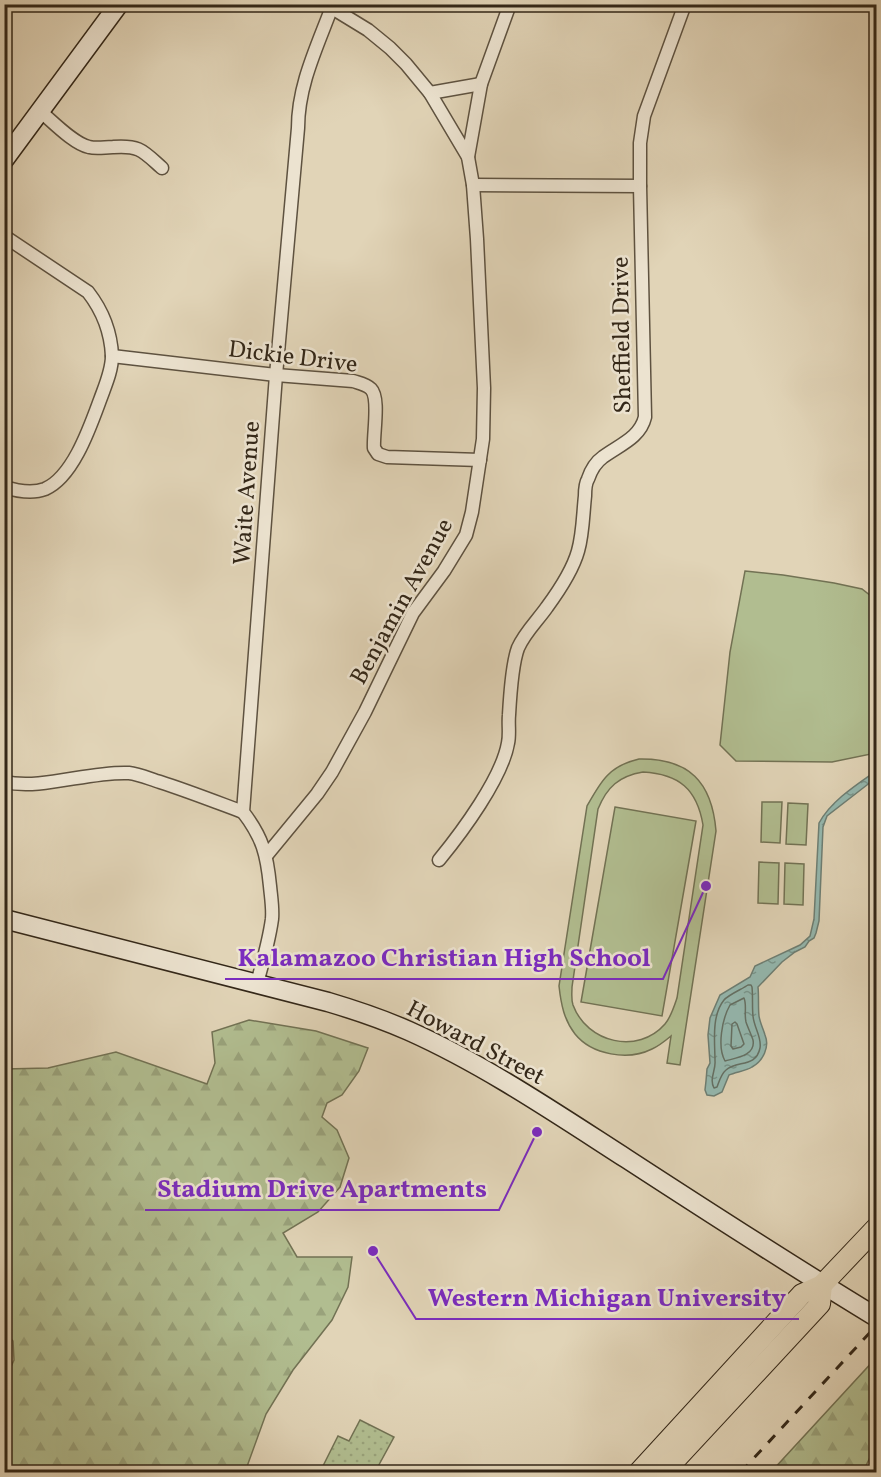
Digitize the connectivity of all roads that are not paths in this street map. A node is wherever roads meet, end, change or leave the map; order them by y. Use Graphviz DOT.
graph roads {
  1 [pos="119,4"];
  2 [pos="510,4"];
  3 [pos="686,4"];
  4 [pos="329,6"];
  5 [pos="481,84"];
  6 [pos="430,93"];
  7 [pos="40,111"];
  8 [pos="468,156"];
  9 [pos="4,160"];
  10 [pos="162,168"];
  11 [pos="473,185"];
  12 [pos="640,186"];
  13 [pos="4,236"];
  14 [pos="112,356"];
  15 [pos="276,375"];
  16 [pos="480,460"];
  17 [pos="4,487"];
  18 [pos="4,782"];
  19 [pos="243,812"];
  20 [pos="266,856"];
  21 [pos="439,860"];
  22 [pos="4,919"];
  23 [pos="257,983"];
  24 [pos="876,1228"];
  25 [pos="822,1285"];
  26 [pos="876,1317"];
  27 [pos="639,1473"];
  28 [pos="664,1473"];
  1 -- 7 [label="street"];
  2 -- 5 [label="street"];
  3 -- 12 [label="street, Sheffield Drive"];
  4 -- 6 [label="street, Benjamin Avenue"];
  4 -- 15 [label="street, Waite Avenue"];
  5 -- 6 [label="street"];
  5 -- 8 [label="street"];
  6 -- 8 [label="street, Benjamin Avenue"];
  7 -- 9 [label="street"];
  7 -- 10 [label="street"];
  8 -- 11 [label="street, Benjamin Avenue"];
  11 -- 12 [label="street"];
  11 -- 16 [label="street, Benjamin Avenue"];
  12 -- 21 [label="street, Sheffield Drive"];
  13 -- 14 [label="street"];
  14 -- 15 [label="street, Dickie Drive"];
  14 -- 17 [label="street"];
  15 -- 16 [label="street, Dickie Drive"];
  15 -- 19 [label="street, Waite Avenue"];
  16 -- 20 [label="street, Benjamin Avenue"];
  18 -- 19 [label="street"];
  19 -- 20 [label="street"];
  20 -- 23 [label="street"];
  22 -- 23 [label="street, Howard Street"];
  23 -- 25 [label="street, Howard Street"];
  24 -- 25 [label="main road"];
  25 -- 26 [label="street, Howard Street"];
  25 -- 27 [label="main road"];
  25 -- 28 [label="main road"];
}
